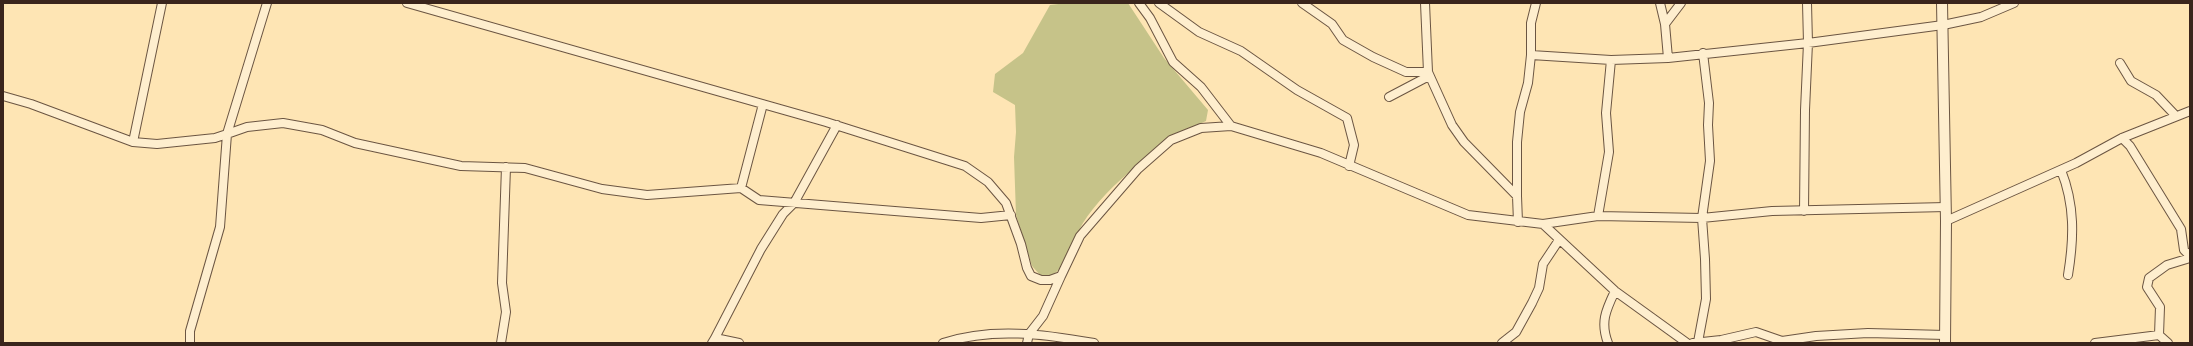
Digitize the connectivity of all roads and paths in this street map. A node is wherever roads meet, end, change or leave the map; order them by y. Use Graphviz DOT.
graph roads {
  1 [pos="162,3"];
  2 [pos="267,3"];
  3 [pos="407,3"];
  4 [pos="1138,3"];
  5 [pos="1160,3"];
  6 [pos="1302,3"];
  7 [pos="1425,3"];
  8 [pos="1536,3"];
  9 [pos="1660,3"];
  10 [pos="1681,3"];
  11 [pos="1807,3"];
  12 [pos="1942,3"];
  13 [pos="2014,3"];
  14 [pos="1666,24"];
  15 [pos="1943,25"];
  16 [pos="1808,43"];
  17 [pos="1703,53"];
  18 [pos="1531,56"];
  19 [pos="1668,58"];
  20 [pos="1611,60"];
  21 [pos="2120,63"];
  22 [pos="1428,74"];
  23 [pos="3,96"];
  24 [pos="1389,97"];
  25 [pos="763,104"];
  26 [pos="2190,111"];
  27 [pos="2175,115"];
  28 [pos="837,125"];
  29 [pos="1230,126"];
  30 [pos="228,134"];
  31 [pos="2122,138"];
  32 [pos="133,142"];
  33 [pos="1349,166"];
  34 [pos="506,167"];
  35 [pos="2061,170"];
  36 [pos="741,188"];
  37 [pos="1518,196"];
  38 [pos="794,203"];
  39 [pos="1946,207"];
  40 [pos="1804,211"];
  41 [pos="1011,215"];
  42 [pos="1598,216"];
  43 [pos="1702,218"];
  44 [pos="1946,221"];
  45 [pos="1518,222"];
  46 [pos="1543,224"];
  47 [pos="1559,240"];
  48 [pos="2190,257"];
  49 [pos="2068,275"];
  50 [pos="1061,276"];
  51 [pos="1615,291"];
  52 [pos="1029,334"];
  53 [pos="2160,335"];
  54 [pos="1945,339"];
  55 [pos="713,341"];
  56 [pos="1695,342"];
  57 [pos="190,343"];
  58 [pos="501,343"];
  59 [pos="739,343"];
  60 [pos="943,343"];
  61 [pos="1027,343"];
  62 [pos="1094,343"];
  63 [pos="1502,343"];
  64 [pos="1608,343"];
  65 [pos="1687,343"];
  66 [pos="2095,343"];
  67 [pos="2168,343"];
  1 -- 32 [label="street"];
  2 -- 30 [label="street"];
  3 -- 25 [label="street"];
  4 -- 29 [label="street"];
  5 -- 33 [label="street"];
  6 -- 22 [label="street"];
  7 -- 22 [label="street"];
  8 -- 18 [label="street"];
  9 -- 14 [label="street"];
  10 -- 14 [label="street"];
  11 -- 16 [label="street"];
  12 -- 15 [label="street"];
  13 -- 15 [label="street"];
  14 -- 19 [label="street"];
  15 -- 16 [label="street"];
  15 -- 39 [label="street"];
  16 -- 17 [label="street"];
  16 -- 40 [label="street"];
  17 -- 19 [label="street"];
  17 -- 43 [label="street"];
  18 -- 20 [label="street"];
  18 -- 37 [label="street"];
  19 -- 20 [label="street"];
  20 -- 42 [label="street"];
  21 -- 27 [label="street"];
  22 -- 24 [label="street"];
  22 -- 37 [label="street"];
  23 -- 32 [label="street"];
  25 -- 28 [label="street"];
  25 -- 36 [label="street"];
  26 -- 27 [label="street"];
  27 -- 31 [label="street"];
  28 -- 38 [label="street"];
  28 -- 41 [label="street"];
  29 -- 33 [label="street"];
  29 -- 50 [label="street"];
  30 -- 32 [label="street"];
  30 -- 34 [label="street"];
  30 -- 57 [label="street"];
  31 -- 35 [label="street"];
  31 -- 48 [label="street"];
  33 -- 45 [label="street"];
  34 -- 36 [label="street"];
  34 -- 58 [label="street"];
  35 -- 44 [label="street"];
  35 -- 49 [label="street"];
  36 -- 38 [label="street"];
  37 -- 45 [label="street"];
  38 -- 41 [label="street"];
  38 -- 55 [label="street"];
  39 -- 40 [label="street"];
  39 -- 44 [label="street"];
  40 -- 43 [label="street"];
  41 -- 50 [label="street"];
  42 -- 43 [label="street"];
  42 -- 46 [label="street"];
  43 -- 56 [label="street"];
  44 -- 54 [label="street"];
  45 -- 46 [label="street"];
  46 -- 47 [label="street"];
  47 -- 51 [label="street"];
  47 -- 63 [label="street"];
  48 -- 53 [label="street"];
  50 -- 52 [label="street"];
  51 -- 64 [label="street"];
  51 -- 65 [label="street"];
  52 -- 60 [label="street"];
  52 -- 61 [label="street"];
  52 -- 62 [label="street"];
  53 -- 66 [label="street"];
  53 -- 67 [label="street"];
  54 -- 56 [label="street"];
  55 -- 59 [label="street"];
}
